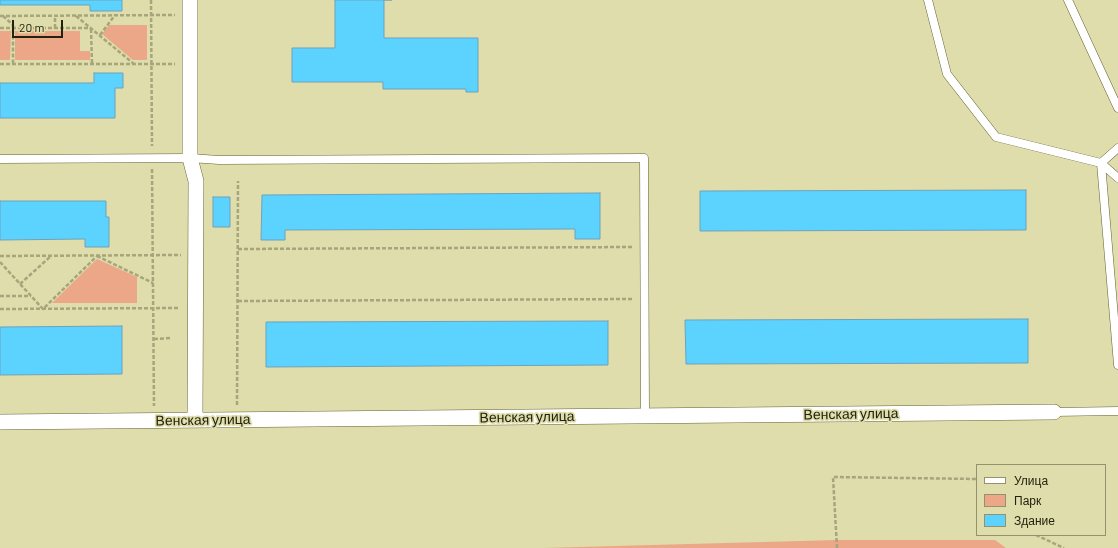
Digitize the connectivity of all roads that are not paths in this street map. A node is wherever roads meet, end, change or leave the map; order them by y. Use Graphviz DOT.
graph roads {
  1 [pos="190,0"];
  2 [pos="928,0"];
  3 [pos="1068,0"];
  4 [pos="1118,108"];
  5 [pos="1118,148"];
  6 [pos="190,158"];
  7 [pos="0,159"];
  8 [pos="1101,164"];
  9 [pos="1118,178"];
  10 [pos="1118,365"];
  11 [pos="1118,411"];
  12 [pos="1054,412"];
  13 [pos="645,416"];
  14 [pos="195,420"];
  15 [pos="0,422"];
  1 -- 6 [label="street"];
  2 -- 8 [label="lane"];
  3 -- 4 [label="lane"];
  5 -- 8 [label="lane"];
  6 -- 7 [label="lane"];
  6 -- 13 [label="lane"];
  6 -- 14 [label="street"];
  8 -- 9 [label="lane"];
  8 -- 10 [label="lane"];
  11 -- 12 [label="lane"];
  12 -- 13 [label="street, Венская улица"];
  13 -- 14 [label="street, Венская улица"];
  14 -- 15 [label="street, Венская улица"];
}
